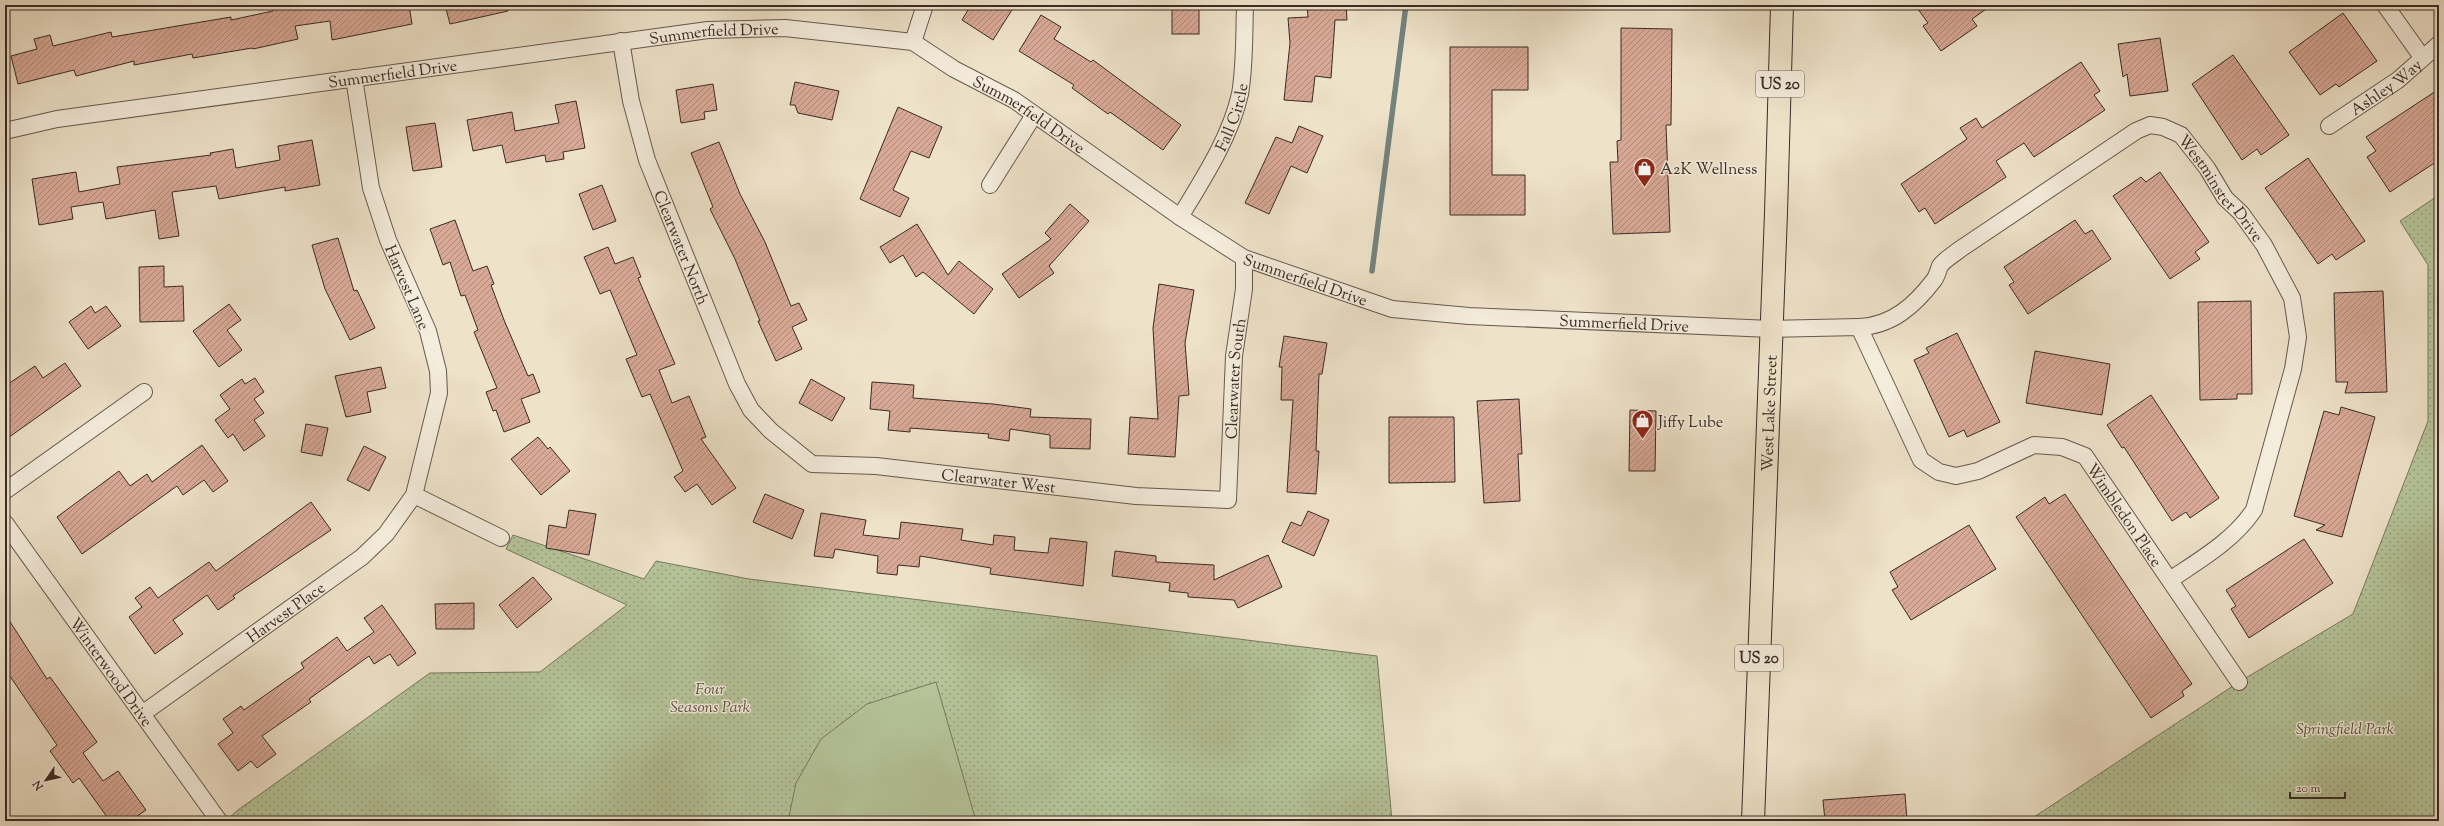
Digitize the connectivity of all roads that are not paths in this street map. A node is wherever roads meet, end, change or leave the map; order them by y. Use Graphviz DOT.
graph roads {
  1 [pos="925,5"];
  2 [pos="1245,5"];
  3 [pos="1782,5"];
  4 [pos="2385,5"];
  5 [pos="621,41"];
  6 [pos="912,42"];
  7 [pos="2439,44"];
  8 [pos="2422,57"];
  9 [pos="354,78"];
  10 [pos="1034,114"];
  11 [pos="2329,126"];
  12 [pos="5,131"];
  13 [pos="990,185"];
  14 [pos="1180,217"];
  15 [pos="1244,258"];
  16 [pos="1859,326"];
  17 [pos="1772,329"];
  18 [pos="144,392"];
  19 [pos="779,438"];
  20 [pos="5,491"];
  21 [pos="414,495"];
  22 [pos="1228,500"];
  23 [pos="5,523"];
  24 [pos="501,538"];
  25 [pos="2170,580"];
  26 [pos="2239,682"];
  27 [pos="142,714"];
  28 [pos="219,821"];
  29 [pos="1753,821"];
  1 -- 6 [label="street"];
  2 -- 14 [label="street, Fall Circle"];
  3 -- 17 [label="main road, West Lake Street / US 20"];
  4 -- 8 [label="street"];
  5 -- 6 [label="street, Summerfield Drive"];
  5 -- 9 [label="street, Summerfield Drive"];
  5 -- 19 [label="street, Clearwater North"];
  6 -- 10 [label="street, Summerfield Drive"];
  7 -- 8 [label="street, Ashley Way"];
  8 -- 11 [label="street, Ashley Way"];
  9 -- 12 [label="street, Summerfield Drive"];
  9 -- 21 [label="street, Harvest Lane"];
  10 -- 13 [label="street"];
  10 -- 14 [label="street, Summerfield Drive"];
  14 -- 15 [label="street, Summerfield Drive"];
  15 -- 17 [label="street, Summerfield Drive"];
  15 -- 22 [label="street, Clearwater South"];
  16 -- 17 [label="street, Summerfield Drive"];
  16 -- 25 [label="street, Wimbledon Place"];
  16 -- 25 [label="street, Westminster Drive"];
  17 -- 29 [label="main road, West Lake Street / US 20"];
  18 -- 20 [label="street"];
  19 -- 22 [label="street, Clearwater West"];
  21 -- 24 [label="street"];
  21 -- 27 [label="street, Harvest Place"];
  23 -- 27 [label="street, Winterwood Drive"];
  25 -- 26 [label="street, Wimbledon Place"];
  27 -- 28 [label="street, Winterwood Drive"];
}
